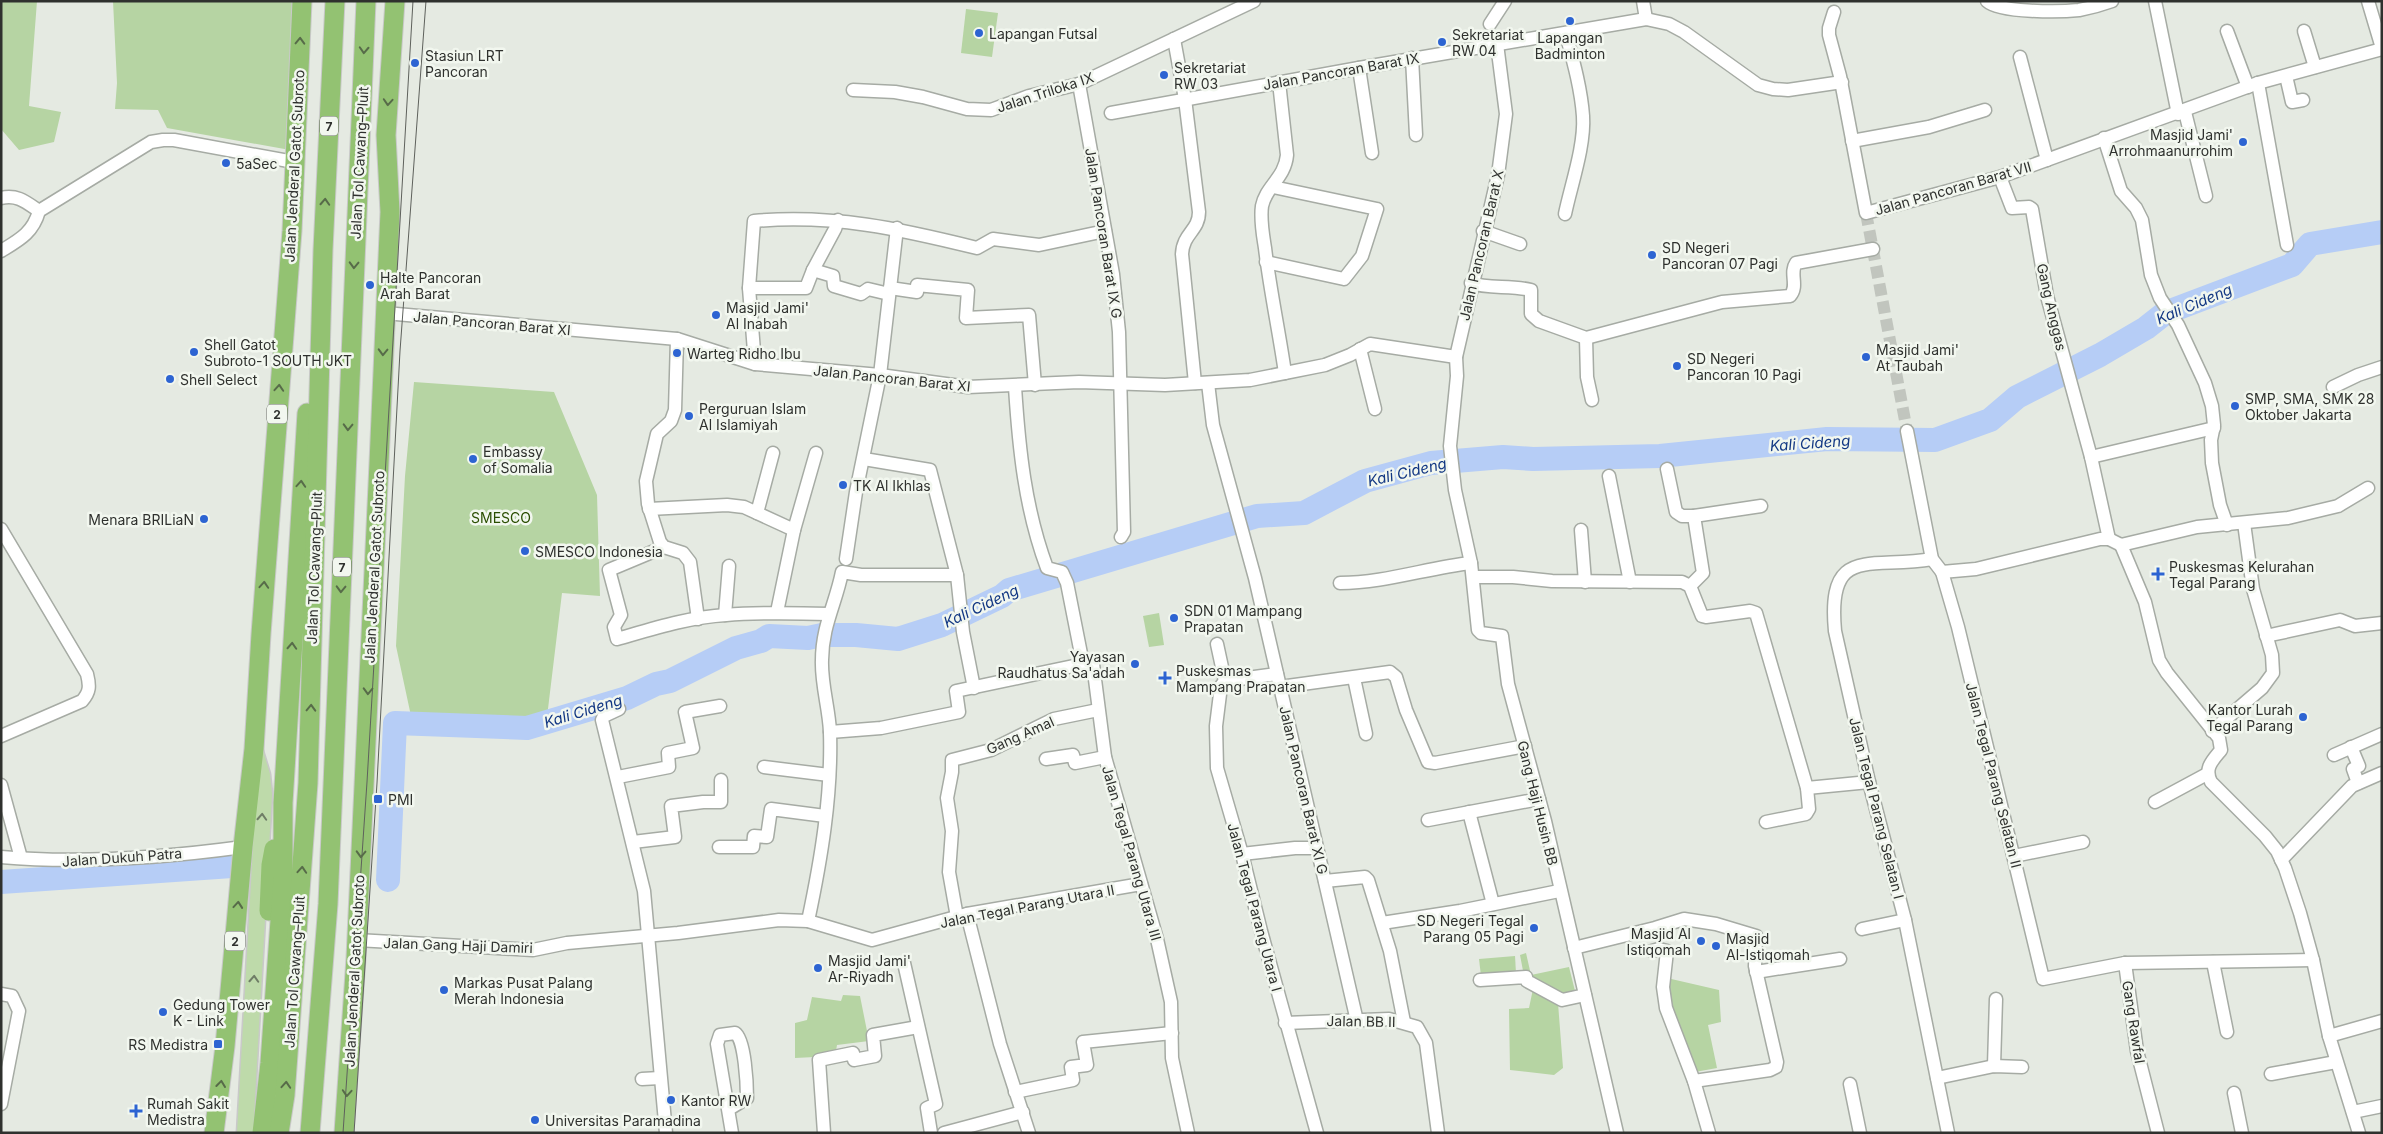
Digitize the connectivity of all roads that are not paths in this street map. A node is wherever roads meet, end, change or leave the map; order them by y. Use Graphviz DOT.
graph roads {
  1 [pos="302,1"];
  2 [pos="335,1"];
  3 [pos="366,1"];
  4 [pos="395,1"];
  5 [pos="1254,1"];
  6 [pos="1504,1"];
  7 [pos="1643,1"];
  8 [pos="1988,1"];
  9 [pos="2112,1"];
  10 [pos="2156,1"];
  11 [pos="2368,1"];
  12 [pos="1834,12"];
  13 [pos="1646,20"];
  14 [pos="1490,24"];
  15 [pos="2227,31"];
  16 [pos="2304,31"];
  17 [pos="1566,34"];
  18 [pos="1174,39"];
  19 [pos="1497,44"];
  20 [pos="2382,48"];
  21 [pos="2020,57"];
  22 [pos="1412,58"];
  23 [pos="2316,67"];
  24 [pos="1359,68"];
  25 [pos="2286,76"];
  26 [pos="1279,82"];
  27 [pos="1842,82"];
  28 [pos="1079,84"];
  29 [pos="2253,85"];
  30 [pos="852,90"];
  31 [pos="1184,98"];
  32 [pos="2303,100"];
  33 [pos="1985,110"];
  34 [pos="1110,113"];
  35 [pos="2181,113"];
  36 [pos="1416,135"];
  37 [pos="2104,138"];
  38 [pos="1852,140"];
  39 [pos="1372,154"];
  40 [pos="2047,160"];
  41 [pos="294,162"];
  42 [pos="2000,177"];
  43 [pos="1273,186"];
  44 [pos="2206,196"];
  45 [pos="1,198"];
  46 [pos="39,211"];
  47 [pos="1565,214"];
  48 [pos="838,220"];
  49 [pos="897,228"];
  50 [pos="1105,231"];
  51 [pos="1483,231"];
  52 [pos="1520,244"];
  53 [pos="2287,245"];
  54 [pos="1873,249"];
  55 [pos="323,250"];
  56 [pos="1,251"];
  57 [pos="1266,262"];
  58 [pos="813,270"];
  59 [pos="1471,283"];
  60 [pos="750,288"];
  61 [pos="890,291"];
  62 [pos="385,313"];
  63 [pos="1586,338"];
  64 [pos="677,339"];
  65 [pos="1360,349"];
  66 [pos="1456,357"];
  67 [pos="755,364"];
  68 [pos="2382,367"];
  69 [pos="1285,373"];
  70 [pos="880,375"];
  71 [pos="1202,383"];
  72 [pos="1121,384"];
  73 [pos="1035,385"];
  74 [pos="1015,386"];
  75 [pos="2333,387"];
  76 [pos="1592,400"];
  77 [pos="1375,408"];
  78 [pos="2214,428"];
  79 [pos="1907,431"];
  80 [pos="773,453"];
  81 [pos="816,453"];
  82 [pos="2091,457"];
  83 [pos="864,459"];
  84 [pos="1667,469"];
  85 [pos="1609,476"];
  86 [pos="2368,488"];
  87 [pos="1455,490"];
  88 [pos="1761,506"];
  89 [pos="649,509"];
  90 [pos="757,513"];
  91 [pos="1694,516"];
  92 [pos="2244,523"];
  93 [pos="2227,525"];
  94 [pos="1,529"];
  95 [pos="794,530"];
  96 [pos="1581,530"];
  97 [pos="1122,536"];
  98 [pos="2109,539"];
  99 [pos="2121,545"];
  100 [pos="664,547"];
  101 [pos="846,559"];
  102 [pos="1932,559"];
  103 [pos="1471,563"];
  104 [pos="729,566"];
  105 [pos="1942,572"];
  106 [pos="958,575"];
  107 [pos="1473,577"];
  108 [pos="1585,582"];
  109 [pos="1630,582"];
  110 [pos="1340,583"];
  111 [pos="1690,586"];
  112 [pos="777,612"];
  113 [pos="725,615"];
  114 [pos="828,618"];
  115 [pos="698,619"];
  116 [pos="2382,623"];
  117 [pos="2266,636"];
  118 [pos="1216,644"];
  119 [pos="1083,664"];
  120 [pos="1354,678"];
  121 [pos="1225,681"];
  122 [pos="1279,681"];
  123 [pos="974,688"];
  124 [pos="720,706"];
  125 [pos="619,710"];
  126 [pos="1098,710"];
  127 [pos="2212,731"];
  128 [pos="830,732"];
  129 [pos="1366,734"];
  130 [pos="2382,734"];
  131 [pos="1,736"];
  132 [pos="1525,746"];
  133 [pos="2351,748"];
  134 [pos="254,749"];
  135 [pos="2334,755"];
  136 [pos="1105,757"];
  137 [pos="1046,759"];
  138 [pos="764,767"];
  139 [pos="2382,773"];
  140 [pos="2207,774"];
  141 [pos="829,775"];
  142 [pos="618,777"];
  143 [pos="721,780"];
  144 [pos="1869,782"];
  145 [pos="2358,783"];
  146 [pos="1,785"];
  147 [pos="1807,788"];
  148 [pos="1539,799"];
  149 [pos="2155,802"];
  150 [pos="283,803"];
  151 [pos="1468,812"];
  152 [pos="824,816"];
  153 [pos="1428,820"];
  154 [pos="1766,822"];
  155 [pos="633,842"];
  156 [pos="2082,842"];
  157 [pos="243,847"];
  158 [pos="718,847"];
  159 [pos="1316,848"];
  160 [pos="1242,854"];
  161 [pos="2014,856"];
  162 [pos="1,857"];
  163 [pos="22,858"];
  164 [pos="2281,860"];
  165 [pos="1325,881"];
  166 [pos="1141,884"];
  167 [pos="1560,891"];
  168 [pos="1494,904"];
  169 [pos="962,916"];
  170 [pos="1905,920"];
  171 [pos="808,921"];
  172 [pos="1382,922"];
  173 [pos="1862,929"];
  174 [pos="648,936"];
  175 [pos="357,940"];
  176 [pos="1574,948"];
  177 [pos="1652,951"];
  178 [pos="1840,959"];
  179 [pos="2313,960"];
  180 [pos="2213,962"];
  181 [pos="904,963"];
  182 [pos="2125,964"];
  183 [pos="1756,972"];
  184 [pos="2043,979"];
  185 [pos="1480,980"];
  186 [pos="7,995"];
  187 [pos="1585,995"];
  188 [pos="1996,999"];
  189 [pos="1357,1021"];
  190 [pos="2382,1021"];
  191 [pos="1404,1022"];
  192 [pos="1286,1023"];
  193 [pos="918,1027"];
  194 [pos="2227,1032"];
  195 [pos="1172,1033"];
  196 [pos="2329,1036"];
  197 [pos="2336,1062"];
  198 [pos="1994,1066"];
  199 [pos="2022,1067"];
  200 [pos="2271,1074"];
  201 [pos="660,1078"];
  202 [pos="1937,1078"];
  203 [pos="642,1079"];
  204 [pos="1694,1081"];
  205 [pos="1850,1084"];
  206 [pos="1016,1092"];
  207 [pos="2234,1093"];
  208 [pos="1,1104"];
  209 [pos="2382,1106"];
  210 [pos="729,1110"];
  211 [pos="1023,1112"];
  212 [pos="2353,1112"];
  213 [pos="214,1133"];
  214 [pos="246,1133"];
  215 [pos="262,1133"];
  216 [pos="279,1133"];
  217 [pos="310,1133"];
  218 [pos="344,1133"];
  219 [pos="666,1133"];
  220 [pos="732,1133"];
  221 [pos="824,1133"];
  222 [pos="931,1133"];
  223 [pos="944,1133"];
  224 [pos="1029,1133"];
  225 [pos="1188,1133"];
  226 [pos="1316,1133"];
  227 [pos="1438,1133"];
  228 [pos="1617,1133"];
  229 [pos="1709,1133"];
  230 [pos="1860,1133"];
  231 [pos="1948,1133"];
  232 [pos="2158,1133"];
  233 [pos="2242,1133"];
  234 [pos="2359,1133"];
  41 -- 1 [label="highway, Jalan Jenderal Gatot Subroto / 2, one-way"];
  55 -- 2 [label="highway, Jalan Tol Cawang–Pluit / 7, one-way"];
  3 -- 217 [label="highway, Jalan Tol Cawang–Pluit / 7, one-way"];
  4 -- 62 [label="highway, Jalan Jenderal Gatot Subroto, one-way"];
  5 -- 18 [label="street, Jalan Triloka IX"];
  6 -- 14 [label="street"];
  7 -- 13 [label="street"];
  8 -- 9 [label="street"];
  10 -- 35 [label="street"];
  11 -- 20 [label="street"];
  12 -- 27 [label="street"];
  13 -- 17 [label="street, Jalan Pancoran Barat IX"];
  13 -- 27 [label="street"];
  15 -- 29 [label="street"];
  16 -- 23 [label="street"];
  17 -- 19 [label="street, Jalan Pancoran Barat IX"];
  17 -- 47 [label="street"];
  18 -- 28 [label="street, Jalan Triloka IX"];
  18 -- 31 [label="street, Jalan Pancoran Barat XI G"];
  19 -- 22 [label="street, Jalan Pancoran Barat IX"];
  19 -- 51 [label="street, Jalan Pancoran Barat X"];
  20 -- 23 [label="street, Jalan Pancoran Barat VII"];
  21 -- 40 [label="street"];
  22 -- 24 [label="street, Jalan Pancoran Barat IX"];
  22 -- 36 [label="street"];
  23 -- 25 [label="street, Jalan Pancoran Barat VII"];
  24 -- 26 [label="street, Jalan Pancoran Barat IX"];
  24 -- 39 [label="street"];
  25 -- 29 [label="street, Jalan Pancoran Barat VII"];
  25 -- 32 [label="street"];
  26 -- 31 [label="street, Jalan Pancoran Barat IX"];
  26 -- 43 [label="street"];
  27 -- 38 [label="street"];
  28 -- 30 [label="street, Jalan Triloka IX"];
  28 -- 50 [label="street, Jalan Pancoran Barat IX G"];
  29 -- 35 [label="street, Jalan Pancoran Barat VII"];
  29 -- 53 [label="street"];
  31 -- 34 [label="street, Jalan Pancoran Barat IX"];
  31 -- 71 [label="street, Jalan Pancoran Barat XI G"];
  33 -- 38 [label="street"];
  35 -- 37 [label="street, Jalan Pancoran Barat VII"];
  35 -- 44 [label="street"];
  37 -- 40 [label="street, Jalan Pancoran Barat VII"];
  37 -- 78 [label="street"];
  38 -- 42 [label="street, Jalan Pancoran Barat VII"];
  40 -- 42 [label="street, Jalan Pancoran Barat VII"];
  41 -- 46 [label="street"];
  134 -- 41 [label="highway, Jalan Jenderal Gatot Subroto / 2, one-way"];
  42 -- 82 [label="street, Gang Anggas"];
  43 -- 57 [label="street"];
  43 -- 57 [label="street"];
  45 -- 46 [label="street"];
  46 -- 56 [label="street"];
  48 -- 49 [label="street"];
  48 -- 58 [label="street"];
  48 -- 60 [label="street"];
  49 -- 50 [label="street"];
  49 -- 61 [label="street"];
  50 -- 72 [label="street, Jalan Pancoran Barat IX G"];
  51 -- 52 [label="street"];
  51 -- 59 [label="street, Jalan Pancoran Barat X"];
  54 -- 63 [label="street"];
  150 -- 55 [label="highway, one-way"];
  216 -- 55 [label="highway, Jalan Tol Cawang–Pluit / 7, one-way"];
  57 -- 69 [label="street"];
  58 -- 60 [label="street"];
  58 -- 61 [label="street"];
  59 -- 63 [label="street"];
  59 -- 66 [label="street, Jalan Pancoran Barat X"];
  60 -- 67 [label="street"];
  61 -- 70 [label="street"];
  61 -- 73 [label="street"];
  62 -- 64 [label="street, Jalan Pancoran Barat XI"];
  62 -- 175 [label="highway, Jalan Jenderal Gatot Subroto, one-way"];
  63 -- 76 [label="street"];
  64 -- 67 [label="street, Jalan Pancoran Barat XI"];
  64 -- 89 [label="street"];
  65 -- 66 [label="street, Jalan Pancoran Barat XI"];
  65 -- 69 [label="street, Jalan Pancoran Barat XI"];
  65 -- 77 [label="street"];
  66 -- 87 [label="street, Jalan Pancoran Barat X"];
  67 -- 70 [label="street, Jalan Pancoran Barat XI"];
  68 -- 75 [label="street"];
  69 -- 71 [label="street, Jalan Pancoran Barat XI"];
  70 -- 74 [label="street, Jalan Pancoran Barat XI"];
  70 -- 83 [label="street"];
  71 -- 72 [label="street, Jalan Pancoran Barat XI"];
  71 -- 122 [label="street, Jalan Pancoran Barat XI G"];
  72 -- 73 [label="street, Jalan Pancoran Barat XI"];
  72 -- 97 [label="street, Jalan Pancoran Barat IX G"];
  73 -- 74 [label="street, Jalan Pancoran Barat XI"];
  74 -- 119 [label="street"];
  78 -- 82 [label="street"];
  78 -- 93 [label="street"];
  79 -- 102 [label="street"];
  80 -- 90 [label="street"];
  81 -- 95 [label="street"];
  82 -- 98 [label="street, Gang Anggas"];
  83 -- 101 [label="street"];
  83 -- 106 [label="street"];
  84 -- 91 [label="street"];
  85 -- 109 [label="street"];
  86 -- 92 [label="street"];
  87 -- 103 [label="street, Gang Haji Husin BB"];
  88 -- 91 [label="street"];
  89 -- 90 [label="street"];
  89 -- 100 [label="street"];
  90 -- 95 [label="street"];
  91 -- 111 [label="street"];
  92 -- 93 [label="street"];
  92 -- 117 [label="street"];
  93 -- 99 [label="street"];
  94 -- 131 [label="street"];
  95 -- 112 [label="street"];
  96 -- 108 [label="street"];
  98 -- 99 [label="street"];
  98 -- 105 [label="street"];
  99 -- 127 [label="street"];
  100 -- 115 [label="street"];
  100 -- 115 [label="street"];
  102 -- 105 [label="street"];
  102 -- 144 [label="street, Jalan Tegal Parang Selatan I"];
  103 -- 107 [label="street, Gang Haji Husin BB"];
  103 -- 110 [label="street"];
  104 -- 113 [label="street"];
  105 -- 161 [label="street, Jalan Tegal Parang Selatan II"];
  106 -- 114 [label="street"];
  106 -- 123 [label="street"];
  107 -- 108 [label="street"];
  107 -- 132 [label="street, Gang Haji Husin BB"];
  108 -- 109 [label="street"];
  109 -- 111 [label="street"];
  111 -- 147 [label="street"];
  112 -- 113 [label="street"];
  112 -- 114 [label="street"];
  113 -- 115 [label="street"];
  114 -- 128 [label="street"];
  116 -- 117 [label="street"];
  117 -- 127 [label="street"];
  118 -- 121 [label="street"];
  119 -- 123 [label="street"];
  119 -- 126 [label="street, Jalan Tegal Parang Utara III"];
  120 -- 122 [label="street"];
  120 -- 129 [label="street"];
  120 -- 132 [label="street"];
  121 -- 122 [label="street"];
  121 -- 160 [label="street, Jalan Tegal Parang Utara I"];
  122 -- 159 [label="street, Jalan Pancoran Barat XI G"];
  123 -- 128 [label="street"];
  124 -- 142 [label="street"];
  125 -- 142 [label="street"];
  126 -- 136 [label="street, Jalan Tegal Parang Utara III"];
  126 -- 169 [label="street, Gang Amal"];
  127 -- 140 [label="street"];
  128 -- 141 [label="street"];
  130 -- 133 [label="street"];
  132 -- 148 [label="street, Gang Haji Husin BB"];
  133 -- 135 [label="street"];
  133 -- 145 [label="street"];
  134 -- 157 [label="highway, Jalan Jenderal Gatot Subroto / 2"];
  214 -- 134 [label="main road, Jalan Jenderal Gatot Subroto, one-way"];
  136 -- 137 [label="street"];
  136 -- 166 [label="street, Jalan Tegal Parang Utara III"];
  138 -- 141 [label="street"];
  139 -- 145 [label="street"];
  140 -- 149 [label="street"];
  140 -- 164 [label="street"];
  141 -- 152 [label="street"];
  142 -- 155 [label="street"];
  143 -- 155 [label="street"];
  144 -- 147 [label="street"];
  144 -- 170 [label="street, Jalan Tegal Parang Selatan I"];
  145 -- 164 [label="street"];
  146 -- 163 [label="street"];
  147 -- 154 [label="street"];
  148 -- 151 [label="street"];
  148 -- 167 [label="street, Gang Haji Husin BB"];
  150 -- 214 [label="highway"];
  150 -- 215 [label="highway"];
  151 -- 153 [label="street"];
  151 -- 168 [label="street"];
  152 -- 158 [label="street"];
  152 -- 171 [label="street"];
  155 -- 174 [label="street"];
  156 -- 161 [label="street"];
  157 -- 163 [label="street, Jalan Dukuh Patra"];
  213 -- 157 [label="highway, Jalan Jenderal Gatot Subroto / 2, one-way"];
  159 -- 160 [label="street"];
  159 -- 165 [label="street, Jalan Pancoran Barat XI G"];
  160 -- 192 [label="street, Jalan Tegal Parang Utara I"];
  161 -- 184 [label="street, Jalan Tegal Parang Selatan II"];
  162 -- 163 [label="street, Jalan Dukuh Patra"];
  164 -- 179 [label="street"];
  165 -- 172 [label="street"];
  165 -- 189 [label="street, Jalan Pancoran Barat XI G"];
  166 -- 169 [label="street, Jalan Tegal Parang Utara II"];
  166 -- 195 [label="street, Jalan Tegal Parang Utara III"];
  167 -- 168 [label="street"];
  167 -- 176 [label="street, Gang Haji Husin BB"];
  168 -- 172 [label="street"];
  169 -- 171 [label="street, Jalan Tegal Parang Utara II"];
  169 -- 206 [label="street"];
  170 -- 173 [label="street"];
  170 -- 202 [label="street, Jalan Tegal Parang Selatan I"];
  171 -- 174 [label="street, Jalan Tegal Parang Utara II"];
  172 -- 191 [label="street"];
  174 -- 175 [label="street, Jalan Gang Haji Damiri"];
  174 -- 201 [label="street"];
  175 -- 218 [label="highway, Jalan Jenderal Gatot Subroto, one-way"];
  176 -- 183 [label="street"];
  176 -- 187 [label="street, Gang Haji Husin BB"];
  177 -- 204 [label="street"];
  178 -- 183 [label="street"];
  179 -- 180 [label="street"];
  179 -- 196 [label="street"];
  180 -- 182 [label="street"];
  180 -- 194 [label="street"];
  181 -- 193 [label="street"];
  182 -- 184 [label="street, Gang Rawfal"];
  182 -- 232 [label="street, Gang Rawfal"];
  183 -- 204 [label="street"];
  185 -- 187 [label="street"];
  186 -- 208 [label="street"];
  187 -- 228 [label="street, Gang Haji Husin BB"];
  188 -- 198 [label="street"];
  189 -- 191 [label="street, Jalan BB II"];
  189 -- 192 [label="street, Jalan BB II"];
  190 -- 196 [label="street"];
  191 -- 227 [label="street, Jalan BB II"];
  192 -- 226 [label="street, Jalan Tegal Parang Utara I"];
  193 -- 221 [label="street"];
  193 -- 222 [label="street"];
  195 -- 206 [label="street"];
  195 -- 225 [label="street, Jalan Tegal Parang Utara III"];
  196 -- 197 [label="street"];
  197 -- 200 [label="street"];
  197 -- 212 [label="street"];
  198 -- 199 [label="street"];
  198 -- 202 [label="street"];
  201 -- 203 [label="street"];
  201 -- 219 [label="street"];
  202 -- 231 [label="street, Jalan Tegal Parang Selatan I"];
  204 -- 229 [label="street"];
  205 -- 230 [label="street"];
  206 -- 211 [label="street"];
  207 -- 233 [label="street"];
  209 -- 212 [label="street"];
  210 -- 210 [label="street"];
  210 -- 220 [label="street"];
  211 -- 223 [label="street"];
  211 -- 224 [label="street"];
  212 -- 234 [label="street"];
}
